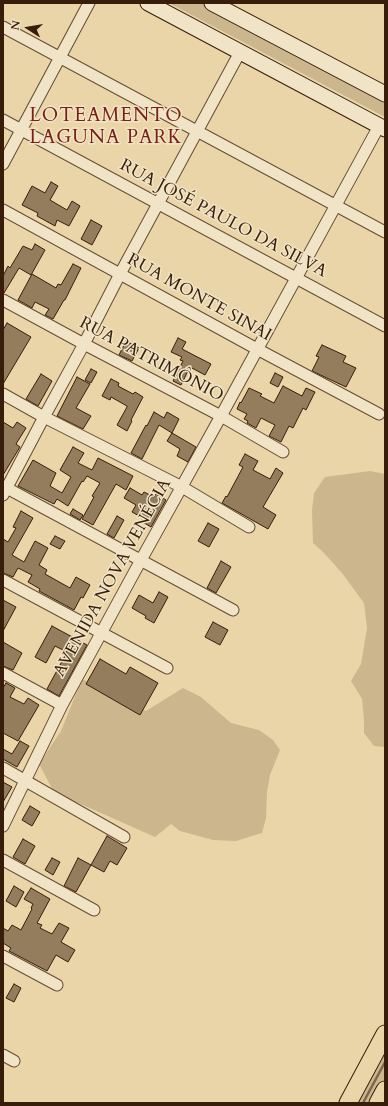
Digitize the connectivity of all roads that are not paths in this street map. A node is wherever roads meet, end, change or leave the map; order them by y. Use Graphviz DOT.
graph roads {
  1 [pos="89,3"];
  2 [pos="148,3"];
  3 [pos="212,3"];
  4 [pos="3,27"];
  5 [pos="240,52"];
  6 [pos="60,57"];
  7 [pos="385,94"];
  8 [pos="3,120"];
  9 [pos="382,128"];
  10 [pos="21,130"];
  11 [pos="198,131"];
  12 [pos="3,164"];
  13 [pos="158,204"];
  14 [pos="336,205"];
  15 [pos="3,210"];
  16 [pos="385,232"];
  17 [pos="120,274"];
  18 [pos="296,278"];
  19 [pos="3,300"];
  20 [pos="385,326"];
  21 [pos="84,344"];
  22 [pos="257,349"];
  23 [pos="3,394"];
  24 [pos="379,414"];
  25 [pos="221,416"];
  26 [pos="44,417"];
  27 [pos="283,452"];
  28 [pos="182,487"];
  29 [pos="4,490"];
  30 [pos="249,527"];
  31 [pos="141,560"];
  32 [pos="3,580"];
  33 [pos="233,610"];
  34 [pos="101,633"];
  35 [pos="167,668"];
  36 [pos="3,674"];
  37 [pos="62,705"];
  38 [pos="3,768"];
  39 [pos="26,781"];
  40 [pos="3,826"];
  41 [pos="124,837"];
  42 [pos="3,860"];
  43 [pos="94,910"];
  44 [pos="3,956"];
  45 [pos="57,984"];
  46 [pos="385,1034"];
  47 [pos="3,1055"];
  48 [pos="14,1061"];
  49 [pos="385,1090"];
  50 [pos="348,1103"];
  51 [pos="378,1103"];
  1 -- 6 [label="street"];
  2 -- 5 [label="main road"];
  3 -- 7 [label="main road"];
  4 -- 6 [label="street"];
  5 -- 9 [label="main road"];
  5 -- 11 [label="street"];
  6 -- 10 [label="street"];
  6 -- 11 [label="street"];
  8 -- 10 [label="street, RUA JOSÉ PAULO DA SILVA"];
  9 -- 14 [label="street, AVENIDA NOVA VENÉCIA"];
  10 -- 12 [label="street"];
  10 -- 13 [label="street, RUA JOSÉ PAULO DA SILVA"];
  11 -- 13 [label="street"];
  11 -- 14 [label="street"];
  13 -- 17 [label="street"];
  13 -- 18 [label="street, RUA JOSÉ PAULO DA SILVA"];
  14 -- 16 [label="street"];
  14 -- 18 [label="street, AVENIDA NOVA VENÉCIA"];
  15 -- 17 [label="street, RUA MONTE SINAI"];
  17 -- 21 [label="street"];
  17 -- 22 [label="street, RUA MONTE SINAI"];
  18 -- 20 [label="street, RUA JOSÉ PAULO DA SILVA"];
  18 -- 22 [label="street, AVENIDA NOVA VENÉCIA"];
  19 -- 21 [label="street, RUA PATRIMÔNIO"];
  21 -- 25 [label="street, RUA PATRIMÔNIO"];
  21 -- 26 [label="street"];
  22 -- 24 [label="street, RUA MONTE SINAI"];
  22 -- 25 [label="street, AVENIDA NOVA VENÉCIA"];
  23 -- 26 [label="street"];
  25 -- 27 [label="street, RUA PATRIMÔNIO"];
  25 -- 28 [label="street, AVENIDA NOVA VENÉCIA"];
  26 -- 28 [label="street"];
  26 -- 29 [label="street"];
  28 -- 30 [label="street"];
  28 -- 31 [label="street, AVENIDA NOVA VENÉCIA"];
  29 -- 31 [label="street"];
  31 -- 33 [label="street"];
  31 -- 34 [label="street, AVENIDA NOVA VENÉCIA"];
  32 -- 34 [label="street"];
  34 -- 35 [label="street"];
  34 -- 37 [label="street, AVENIDA NOVA VENÉCIA"];
  36 -- 37 [label="street"];
  37 -- 39 [label="street, AVENIDA NOVA VENÉCIA"];
  38 -- 39 [label="street"];
  39 -- 40 [label="street, AVENIDA NOVA VENÉCIA"];
  39 -- 41 [label="street"];
  42 -- 43 [label="street"];
  44 -- 45 [label="street"];
  46 -- 50 [label="main road"];
  47 -- 48 [label="street"];
  49 -- 51 [label="main road"];
}
